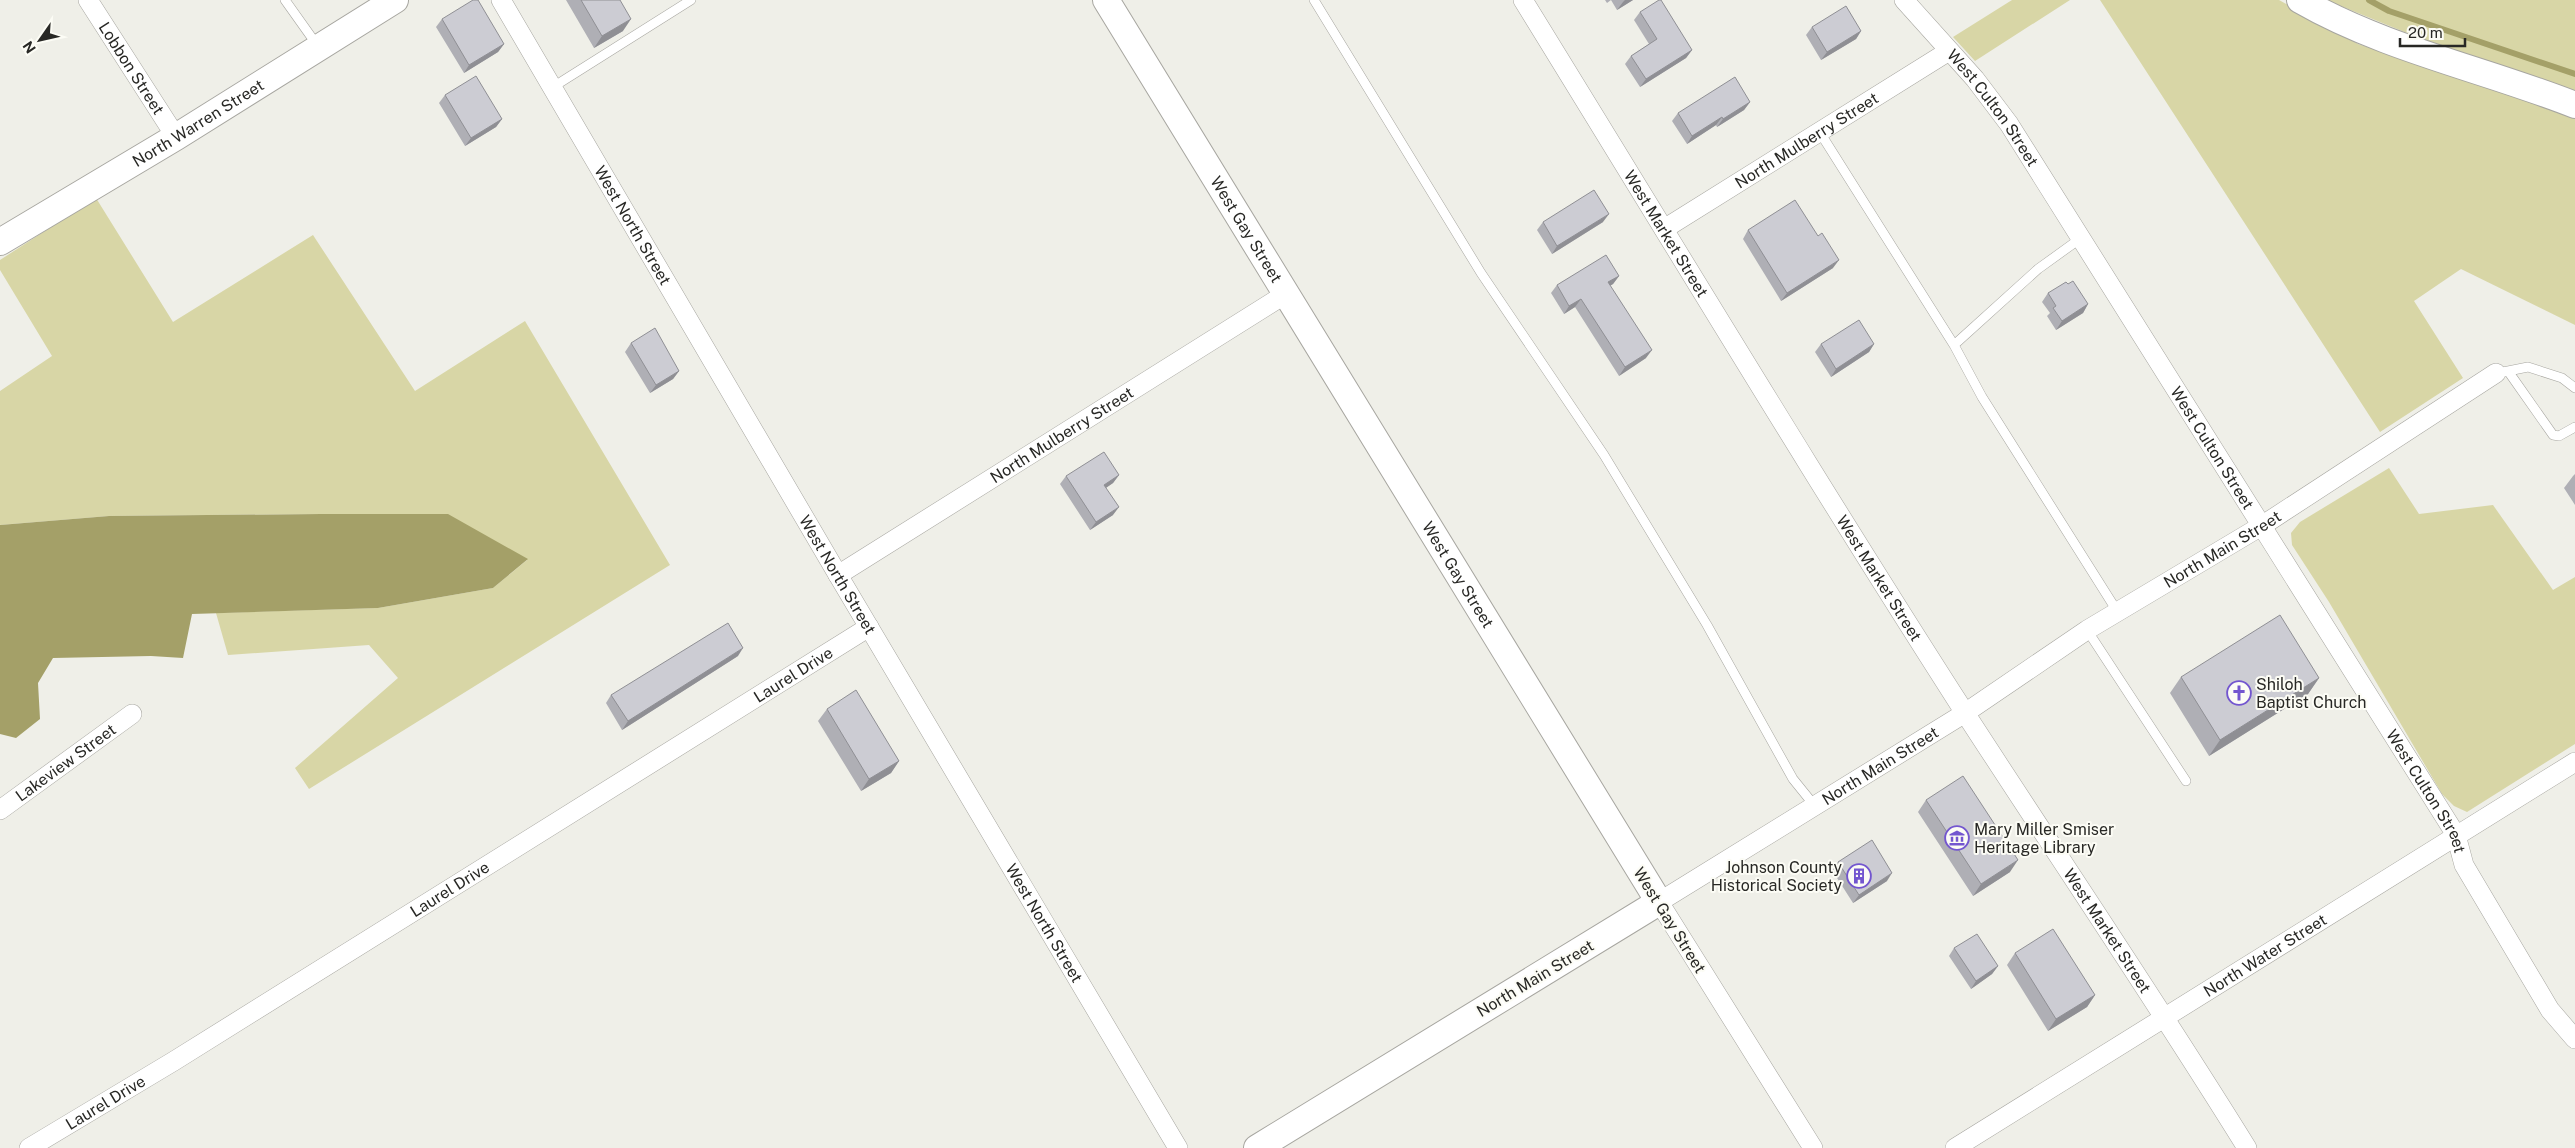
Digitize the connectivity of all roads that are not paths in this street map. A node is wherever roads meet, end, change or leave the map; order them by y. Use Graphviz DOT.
graph roads {
  1 [pos="88,0"];
  2 [pos="285,0"];
  3 [pos="395,0"];
  4 [pos="501,0"];
  5 [pos="691,0"];
  6 [pos="1314,0"];
  7 [pos="1523,0"];
  8 [pos="1904,0"];
  9 [pos="2300,0"];
  10 [pos="1114,3"];
  11 [pos="318,48"];
  12 [pos="1949,51"];
  13 [pos="553,88"];
  14 [pos="2575,105"];
  15 [pos="1819,131"];
  16 [pos="176,137"];
  17 [pos="1664,229"];
  18 [pos="2081,238"];
  19 [pos="0,242"];
  20 [pos="1284,294"];
  21 [pos="1954,345"];
  22 [pos="2502,372"];
  23 [pos="2575,388"];
  24 [pos="2575,427"];
  25 [pos="2263,525"];
  26 [pos="838,575"];
  27 [pos="2117,611"];
  28 [pos="869,627"];
  29 [pos="2087,630"];
  30 [pos="1965,713"];
  31 [pos="132,714"];
  32 [pos="2575,762"];
  33 [pos="2186,781"];
  34 [pos="1814,805"];
  35 [pos="0,810"];
  36 [pos="2456,836"];
  37 [pos="1658,902"];
  38 [pos="2166,1018"];
  39 [pos="2575,1039"];
  40 [pos="29,1148"];
  41 [pos="1178,1148"];
  42 [pos="1257,1148"];
  43 [pos="1813,1148"];
  44 [pos="1955,1148"];
  45 [pos="2247,1148"];
  1 -- 16 [label="street, Lobbon Street"];
  2 -- 11 [label="lane"];
  3 -- 11 [label="street, North Warren Street"];
  4 -- 13 [label="street, West North Street"];
  5 -- 13 [label="lane"];
  6 -- 34 [label="lane"];
  7 -- 17 [label="street, West Market Street"];
  8 -- 12 [label="street, West Culton Street"];
  9 -- 14 [label="street"];
  10 -- 20 [label="street, West Gay Street"];
  11 -- 16 [label="street, North Warren Street"];
  12 -- 15 [label="street, North Mulberry Street"];
  12 -- 18 [label="street, West Culton Street"];
  13 -- 26 [label="street, West North Street"];
  15 -- 17 [label="street, North Mulberry Street"];
  15 -- 21 [label="lane"];
  16 -- 19 [label="street, North Warren Street"];
  17 -- 30 [label="street, West Market Street"];
  18 -- 21 [label="lane"];
  18 -- 25 [label="street, West Culton Street"];
  20 -- 26 [label="street, North Mulberry Street"];
  20 -- 37 [label="street, West Gay Street"];
  21 -- 27 [label="lane"];
  22 -- 23 [label="lane"];
  22 -- 24 [label="lane"];
  22 -- 25 [label="street, North Main Street"];
  25 -- 27 [label="street, North Main Street"];
  25 -- 36 [label="street, West Culton Street"];
  26 -- 28 [label="street, West North Street"];
  27 -- 29 [label="street, North Main Street"];
  28 -- 40 [label="street, Laurel Drive"];
  28 -- 41 [label="street, West North Street"];
  29 -- 30 [label="street, North Main Street"];
  29 -- 33 [label="lane"];
  30 -- 34 [label="street, North Main Street"];
  30 -- 38 [label="street, West Market Street"];
  31 -- 35 [label="street, Lakeview Street"];
  32 -- 36 [label="street, North Water Street"];
  34 -- 37 [label="street, North Main Street"];
  36 -- 38 [label="street, North Water Street"];
  36 -- 39 [label="street, West Culton Street"];
  37 -- 42 [label="street, North Main Street"];
  37 -- 43 [label="street, West Gay Street"];
  38 -- 44 [label="street, North Water Street"];
  38 -- 45 [label="street, West Market Street"];
}
